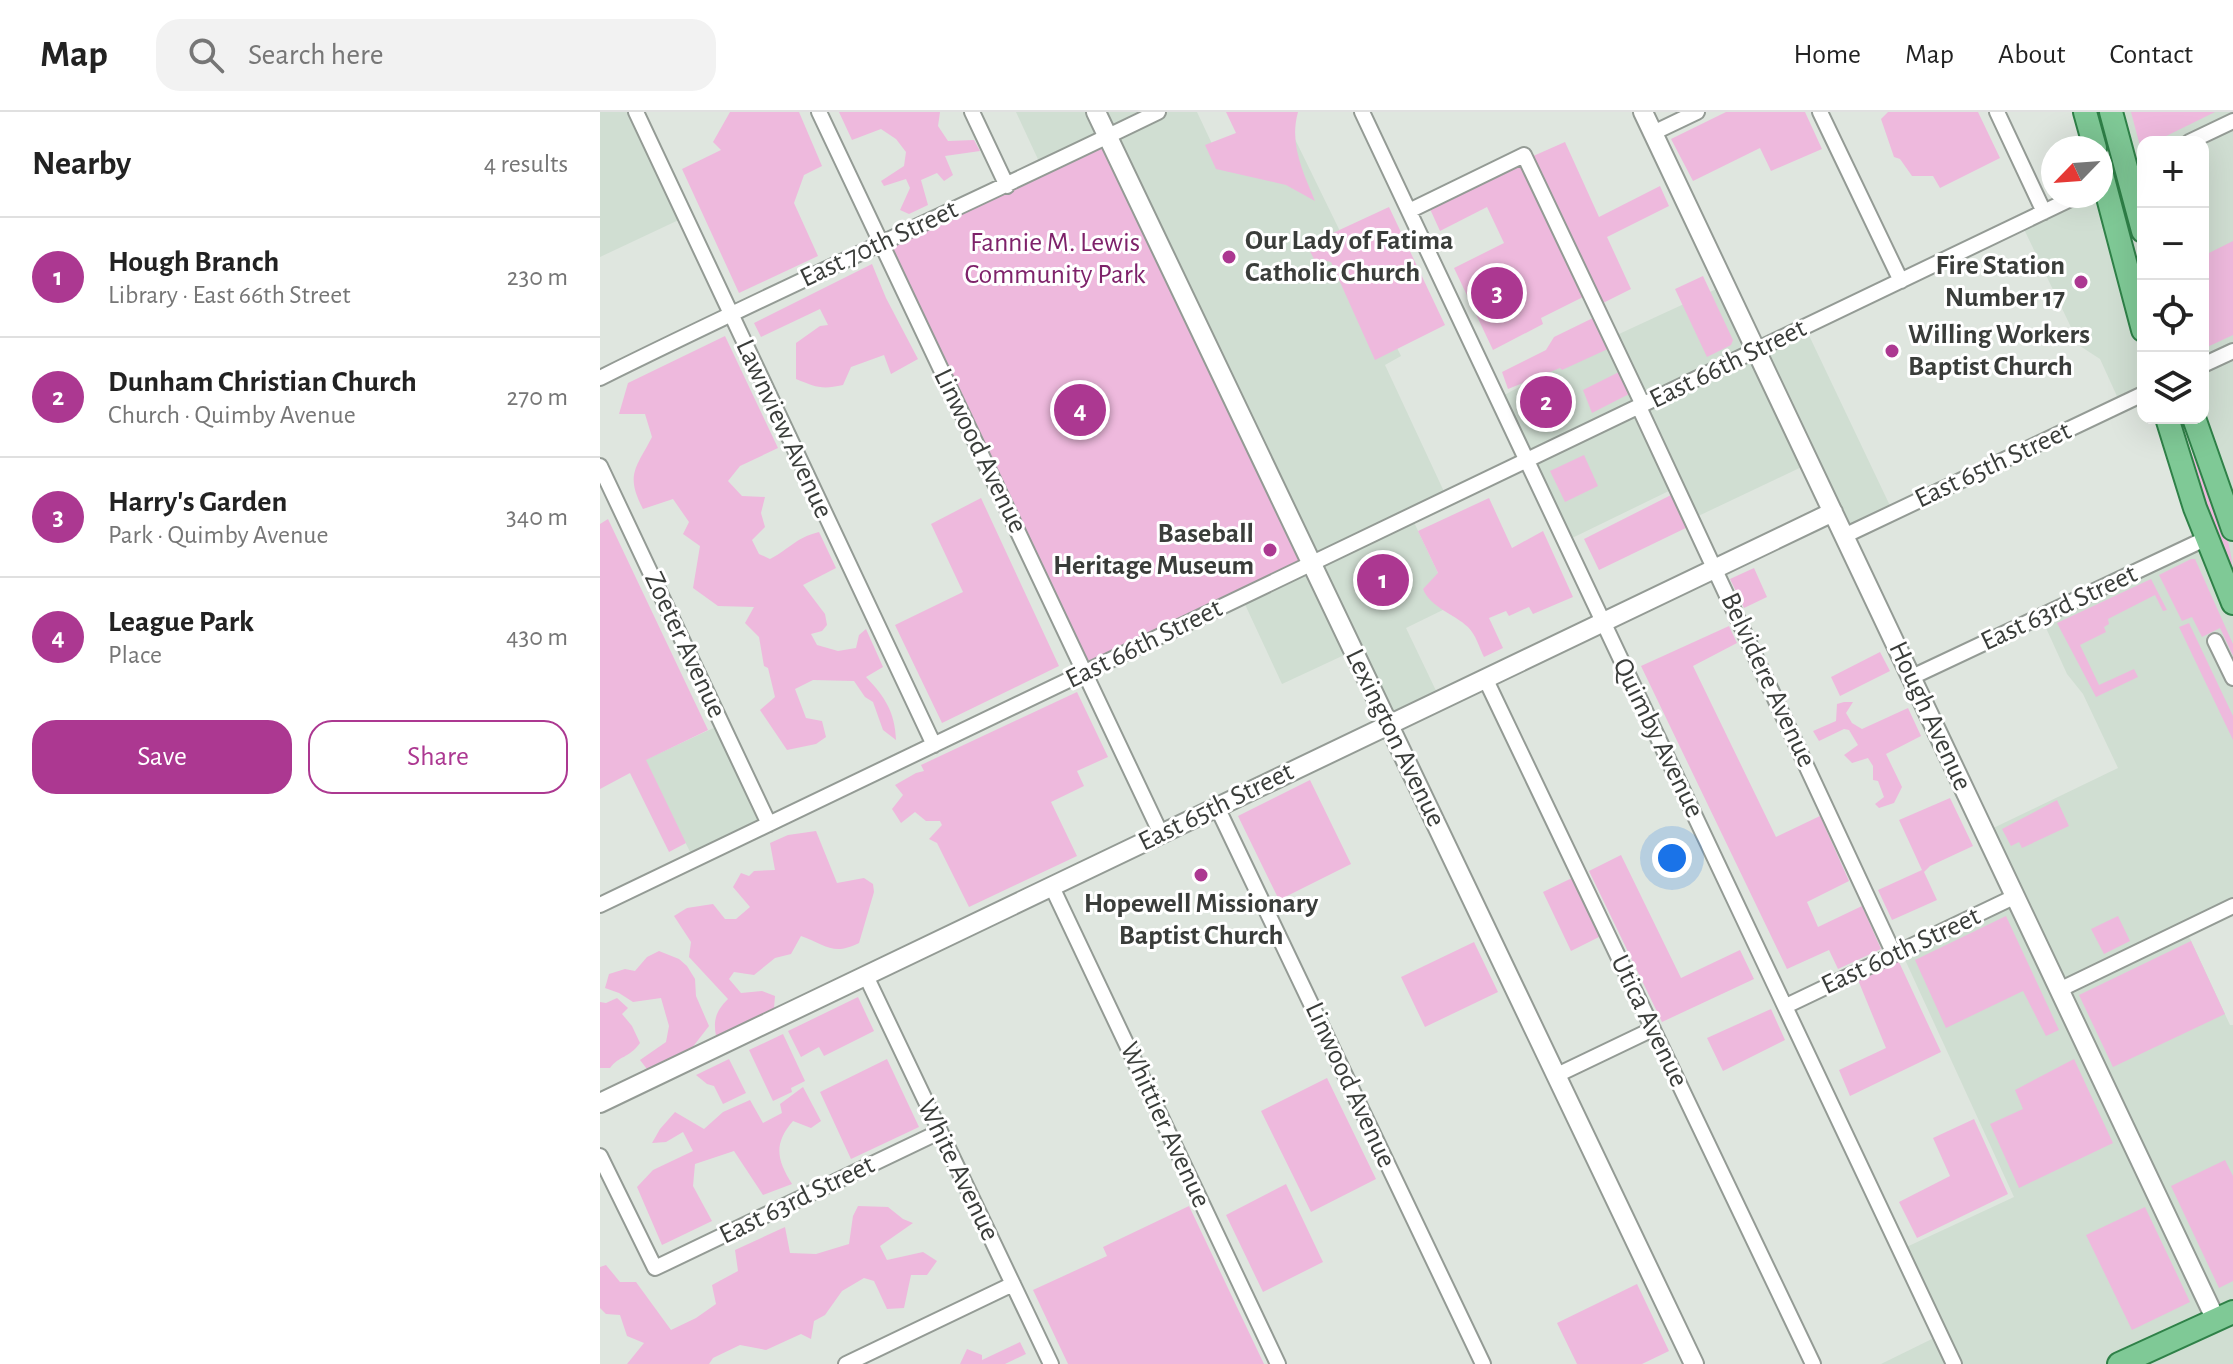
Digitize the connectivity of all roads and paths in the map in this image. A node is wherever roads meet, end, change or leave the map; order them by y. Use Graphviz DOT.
graph roads {
  1 [pos="636,112"];
  2 [pos="819,112"];
  3 [pos="972,112"];
  4 [pos="1096,112"];
  5 [pos="1158,112"];
  6 [pos="1362,112"];
  7 [pos="1643,112"];
  8 [pos="1697,112"];
  9 [pos="1820,112"];
  10 [pos="1997,112"];
  11 [pos="2085,112"];
  12 [pos="2111,112"];
  13 [pos="2233,121"];
  14 [pos="1653,133"];
  15 [pos="1107,136"];
  16 [pos="2092,136"];
  17 [pos="2202,136"];
  18 [pos="2134,169"];
  19 [pos="2113,176"];
  20 [pos="1007,186"];
  21 [pos="2052,208"];
  22 [pos="2110,208"];
  23 [pos="2140,208"];
  24 [pos="1409,211"];
  25 [pos="2044,212"];
  26 [pos="880,243"];
  27 [pos="1901,281"];
  28 [pos="2137,308"];
  29 [pos="729,313"];
  30 [pos="1755,350"];
  31 [pos="2233,351"];
  32 [pos="2209,362"];
  33 [pos="600,378"];
  34 [pos="2137,397"];
  35 [pos="1641,406"];
  36 [pos="2169,424"];
  37 [pos="2196,424"];
  38 [pos="1526,460"];
  39 [pos="600,466"];
  40 [pos="1833,512"];
  41 [pos="2233,527"];
  42 [pos="1844,536"];
  43 [pos="2207,538"];
  44 [pos="1311,564"];
  45 [pos="1716,567"];
  46 [pos="2233,603"];
  47 [pos="1602,621"];
  48 [pos="2215,641"];
  49 [pos="1084,673"];
  50 [pos="1912,677"];
  51 [pos="1485,678"];
  52 [pos="2233,678"];
  53 [pos="1389,725"];
  54 [pos="934,745"];
  55 [pos="1217,807"];
  56 [pos="769,824"];
  57 [pos="1161,834"];
  58 [pos="1052,887"];
  59 [pos="2016,896"];
  60 [pos="600,905"];
  61 [pos="2233,906"];
  62 [pos="1894,954"];
  63 [pos="866,976"];
  64 [pos="2059,990"];
  65 [pos="1786,1006"];
  66 [pos="1653,1029"];
  67 [pos="1557,1075"];
  68 [pos="600,1103"];
  69 [pos="939,1132"];
  70 [pos="600,1156"];
  71 [pos="1013,1284"];
  72 [pos="2224,1316"];
  73 [pos="846,1364"];
  74 [pos="1051,1364"];
  75 [pos="1278,1364"];
  76 [pos="1483,1364"];
  77 [pos="1694,1364"];
  78 [pos="1813,1364"];
  79 [pos="1954,1364"];
  80 [pos="2119,1364"];
  1 -- 29 [label="street, Lawnview Avenue"];
  2 -- 26 [label="street, Linwood Avenue"];
  3 -- 20 [label="street"];
  4 -- 15 [label="street, Lexington Avenue"];
  5 -- 15 [label="street, East 70th Street"];
  6 -- 24 [label="street, Quimby Avenue"];
  7 -- 14 [label="street, Hough Avenue"];
  8 -- 14 [label="street"];
  9 -- 27 [label="street"];
  10 -- 25 [label="street"];
  11 -- 16 [label="main road"];
  12 -- 18 [label="main road"];
  13 -- 17 [label="street"];
  14 -- 30 [label="street, Hough Avenue"];
  15 -- 20 [label="street, East 70th Street"];
  15 -- 44 [label="street, Lexington Avenue"];
  18 -- 19 [label="street"];
  18 -- 23 [label="main road"];
  20 -- 26 [label="street, East 70th Street"];
  21 -- 25 [label="street, East 66th Street"];
  22 -- 28 [label="main road"];
  24 -- 35 [label="street, Belvidere Avenue"];
  24 -- 38 [label="street, Quimby Avenue"];
  25 -- 27 [label="street, East 66th Street"];
  26 -- 29 [label="street, East 70th Street"];
  26 -- 49 [label="street, Linwood Avenue"];
  27 -- 30 [label="street, East 66th Street"];
  29 -- 33 [label="street, East 70th Street"];
  29 -- 54 [label="street, Lawnview Avenue"];
  30 -- 35 [label="street, East 66th Street"];
  30 -- 40 [label="street, Hough Avenue"];
  31 -- 32 [label="street"];
  34 -- 42 [label="street, East 65th Street"];
  35 -- 38 [label="street, East 66th Street"];
  35 -- 45 [label="street, Belvidere Avenue"];
  36 -- 43 [label="main road"];
  37 -- 41 [label="main road"];
  38 -- 44 [label="street, East 66th Street"];
  38 -- 47 [label="street, Quimby Avenue"];
  39 -- 56 [label="street, Zoeter Avenue"];
  40 -- 42 [label="street, Hough Avenue"];
  40 -- 45 [label="street, East 65th Street"];
  42 -- 50 [label="street, Hough Avenue"];
  43 -- 46 [label="main road"];
  43 -- 50 [label="street, East 63rd Street"];
  44 -- 49 [label="street, East 66th Street"];
  44 -- 53 [label="street, Lexington Avenue"];
  45 -- 47 [label="street, East 65th Street"];
  45 -- 62 [label="street, Belvidere Avenue"];
  47 -- 51 [label="street, East 65th Street"];
  47 -- 65 [label="street, Quimby Avenue"];
  48 -- 52 [label="street"];
  49 -- 54 [label="street, East 66th Street"];
  49 -- 57 [label="street, Linwood Avenue"];
  50 -- 59 [label="street, Hough Avenue"];
  51 -- 53 [label="street, East 65th Street"];
  51 -- 66 [label="street, Utica Avenue"];
  53 -- 55 [label="street, East 65th Street"];
  53 -- 67 [label="street, Lexington Avenue"];
  54 -- 56 [label="street, East 66th Street"];
  55 -- 57 [label="street, East 65th Street"];
  55 -- 76 [label="street, Linwood Avenue"];
  56 -- 60 [label="street, East 66th Street"];
  57 -- 58 [label="street, East 65th Street"];
  58 -- 63 [label="street, East 65th Street"];
  58 -- 75 [label="street, Whittier Avenue"];
  59 -- 62 [label="street, East 60th Street"];
  59 -- 64 [label="street, Hough Avenue"];
  61 -- 64 [label="street"];
  62 -- 65 [label="street, East 60th Street"];
  63 -- 68 [label="street, East 65th Street"];
  63 -- 69 [label="street, White Avenue"];
  64 -- 72 [label="street, Hough Avenue"];
  65 -- 79 [label="street, Quimby Avenue"];
  66 -- 67 [label="street"];
  66 -- 78 [label="street, Utica Avenue"];
  67 -- 77 [label="street, Lexington Avenue"];
  69 -- 70 [label="street, East 63rd Street"];
  69 -- 71 [label="street, White Avenue"];
  71 -- 73 [label="street"];
  71 -- 74 [label="street, White Avenue"];
  72 -- 80 [label="main road"];
}
